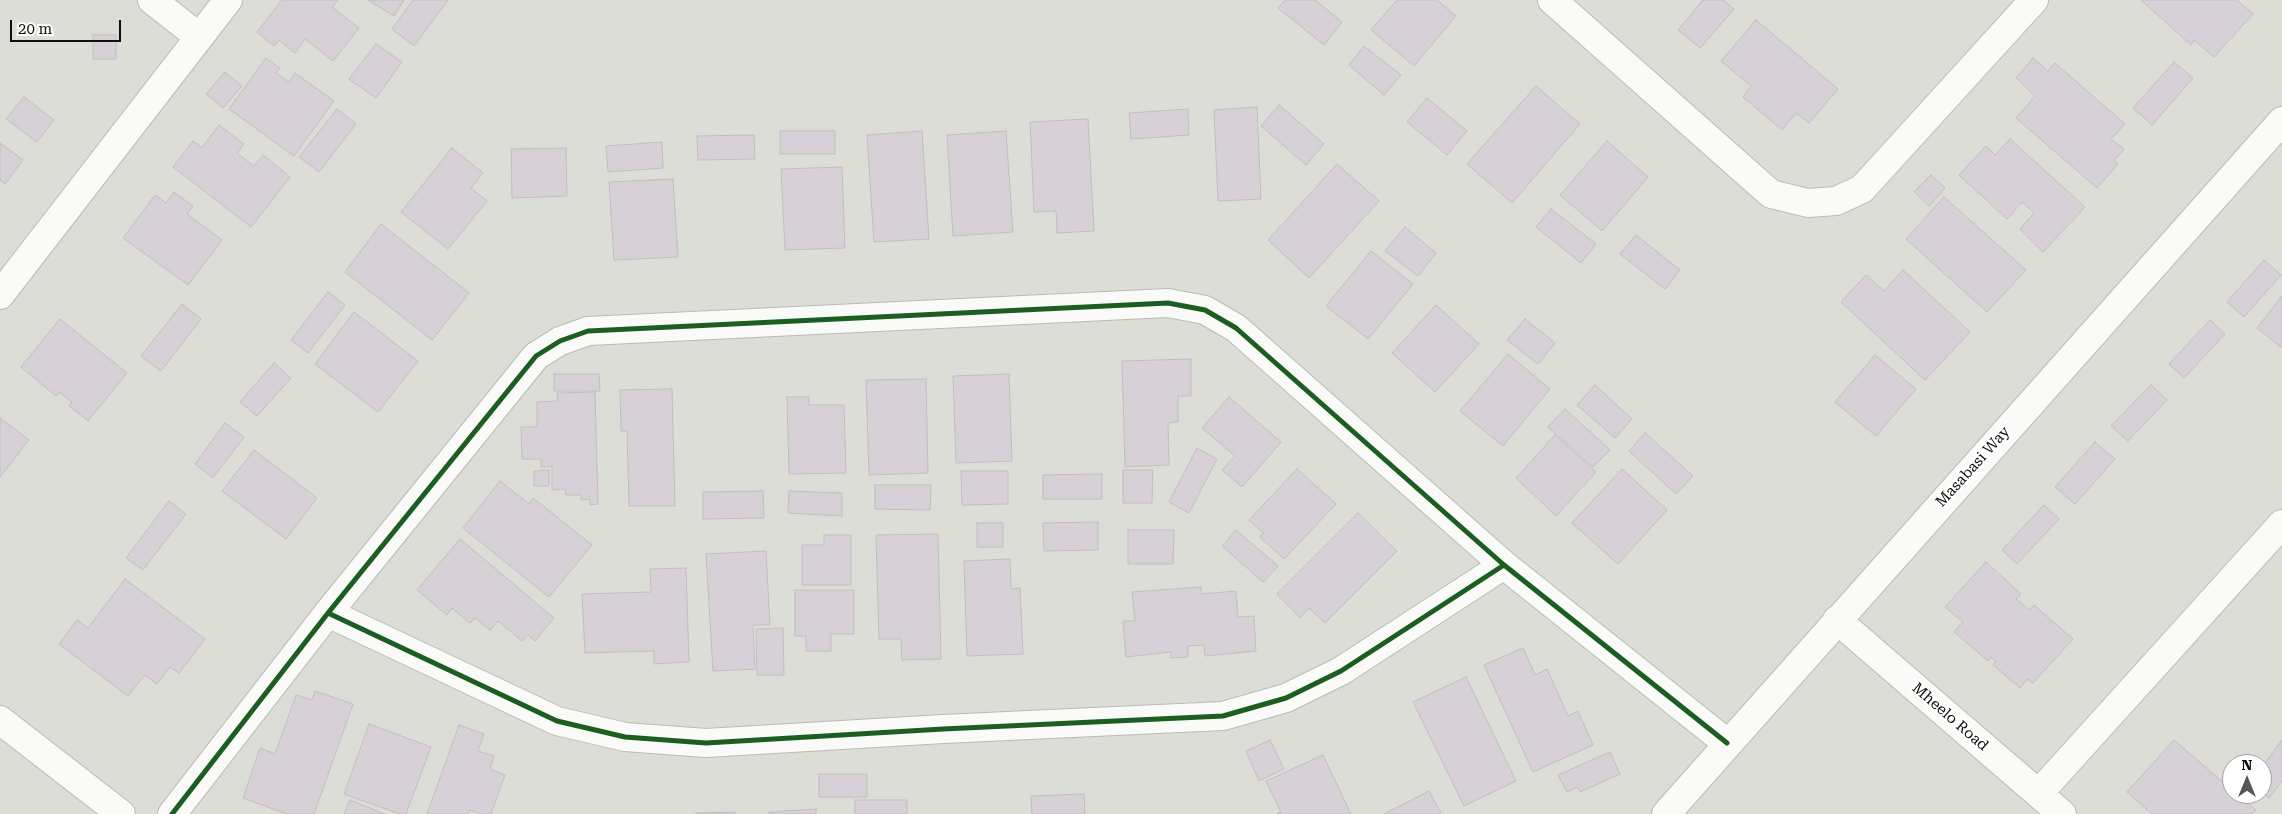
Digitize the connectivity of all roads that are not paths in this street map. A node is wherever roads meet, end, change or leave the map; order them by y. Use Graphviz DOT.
graph roads {
  1 [pos="152,0"];
  2 [pos="228,0"];
  3 [pos="1552,0"];
  4 [pos="2034,0"];
  5 [pos="199,37"];
  6 [pos="2282,121"];
  7 [pos="0,295"];
  8 [pos="2282,524"];
  9 [pos="1504,565"];
  10 [pos="328,613"];
  11 [pos="1837,620"];
  12 [pos="0,720"];
  13 [pos="1727,743"];
  14 [pos="2039,793"];
  15 [pos="121,814"];
  16 [pos="172,814"];
  17 [pos="1666,814"];
  18 [pos="2062,814"];
  1 -- 5 [label="street"];
  2 -- 5 [label="street"];
  3 -- 4 [label="street"];
  5 -- 7 [label="street"];
  6 -- 11 [label="street, Masabasi Way"];
  8 -- 14 [label="street"];
  9 -- 10 [label="street"];
  9 -- 10 [label="street"];
  9 -- 13 [label="street"];
  10 -- 16 [label="street"];
  11 -- 13 [label="street, Masabasi Way"];
  11 -- 14 [label="street, Mheelo Road"];
  12 -- 15 [label="street"];
  13 -- 17 [label="street, Masabasi Way"];
  14 -- 18 [label="street, Mheelo Road"];
}
